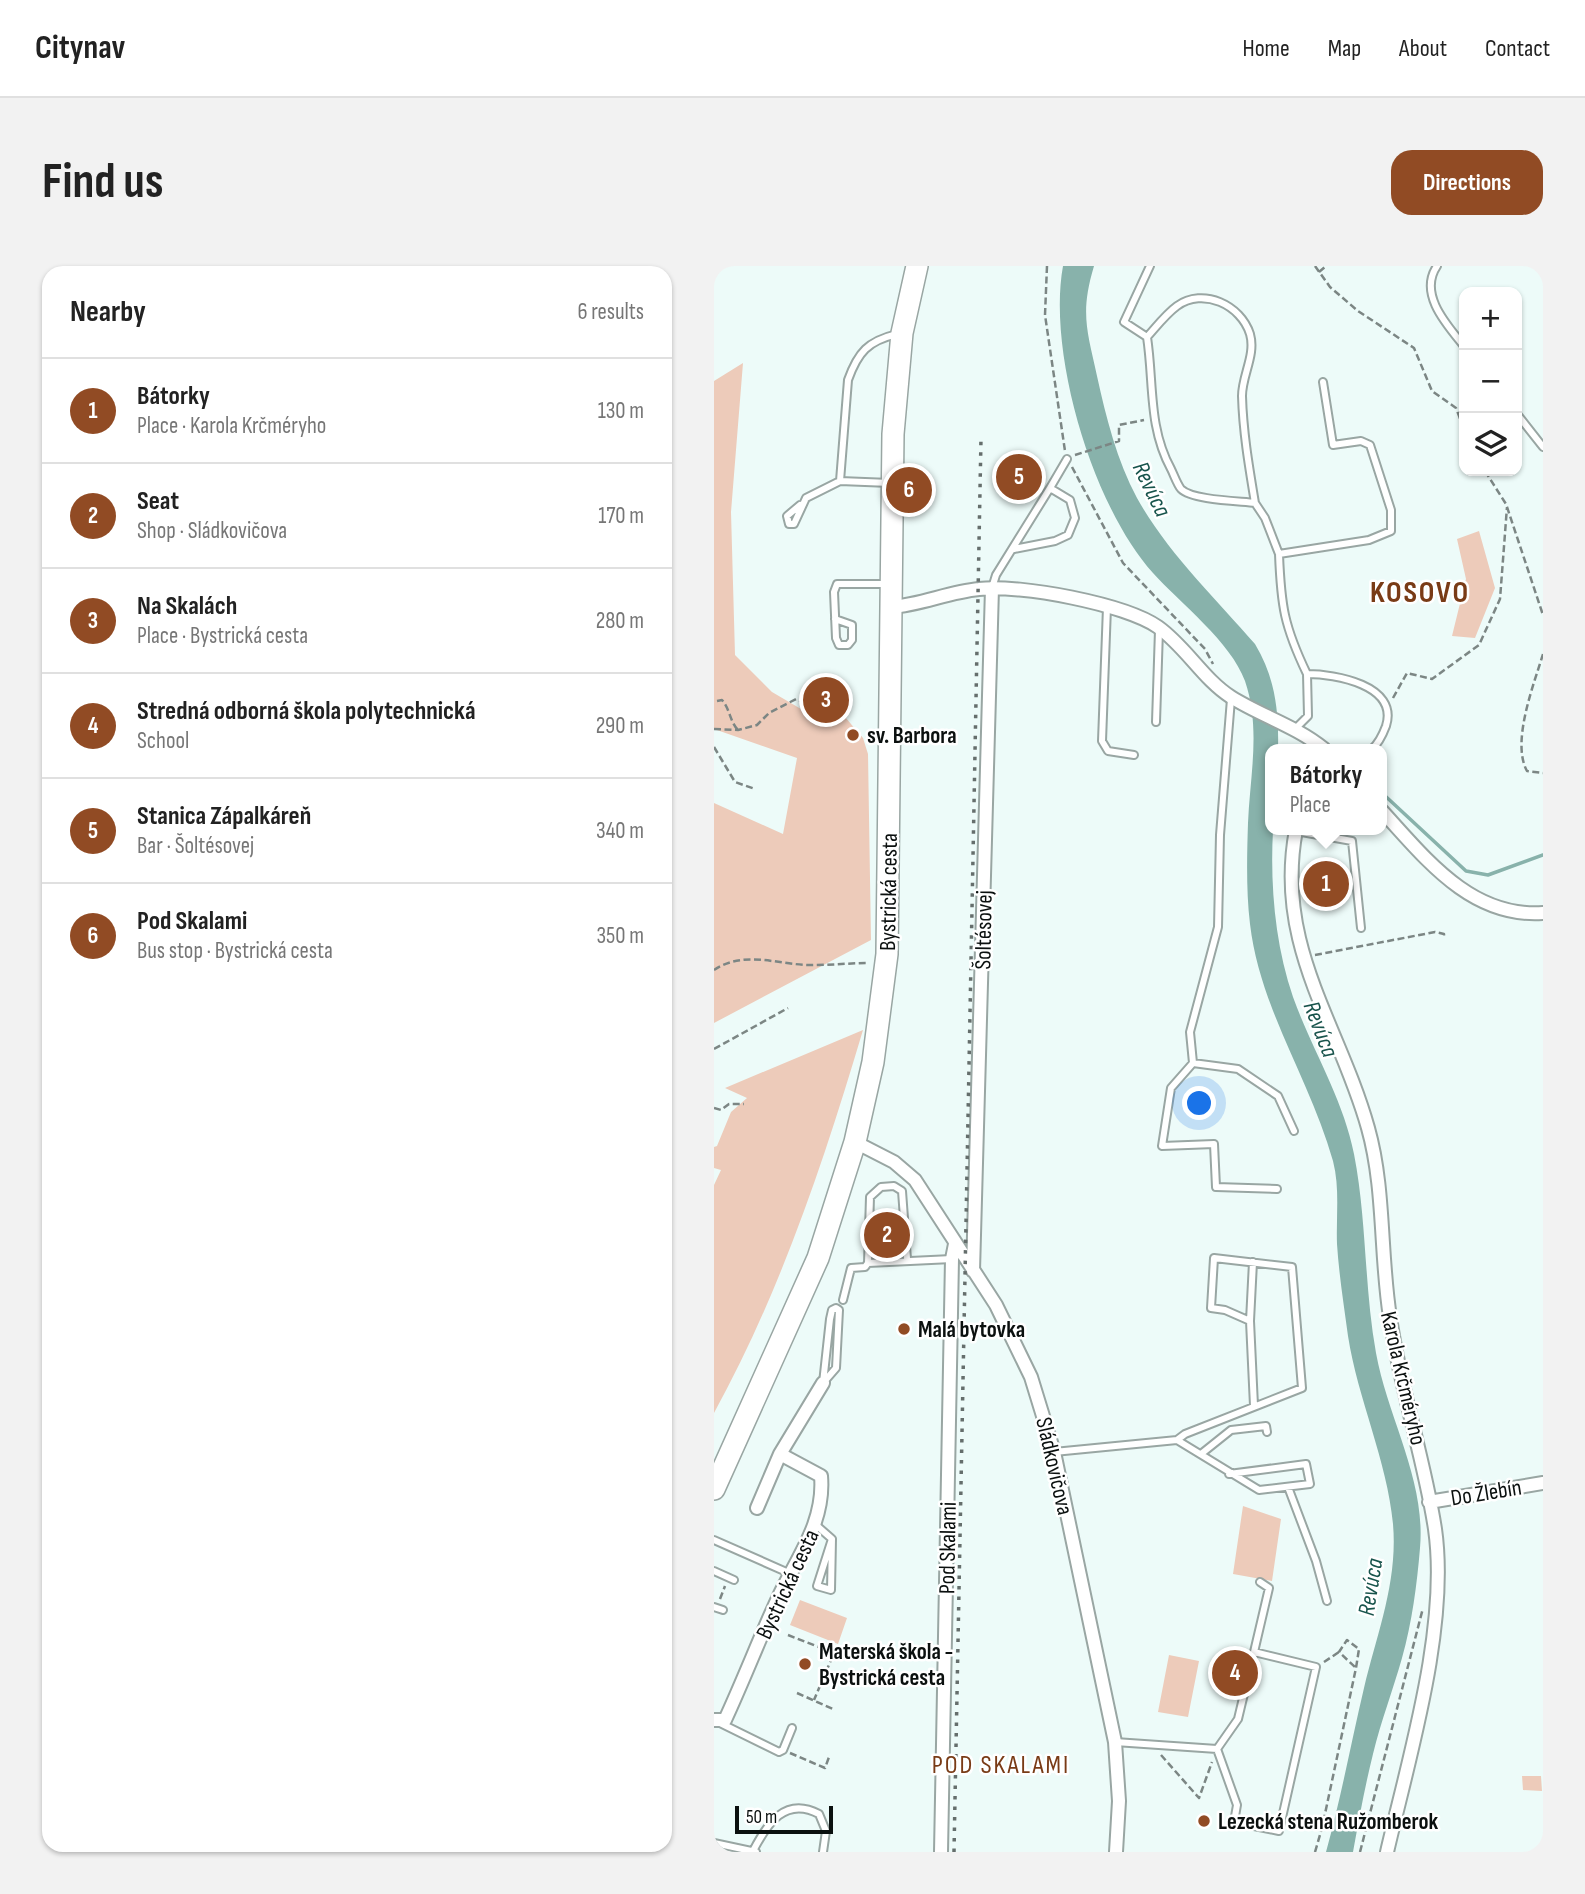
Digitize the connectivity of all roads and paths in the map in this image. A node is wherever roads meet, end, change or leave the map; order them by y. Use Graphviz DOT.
graph roads {
  1 [pos="917,266"];
  2 [pos="1047,266"];
  3 [pos="1150,266"];
  4 [pos="1315,266"];
  5 [pos="1326,266"];
  6 [pos="1437,266"];
  7 [pos="1319,272"];
  8 [pos="902,333"];
  9 [pos="1147,337"];
  10 [pos="1459,340"];
  11 [pos="1323,382"];
  12 [pos="1459,416"];
  13 [pos="1154,417"];
  14 [pos="1522,420"];
  15 [pos="1543,447"];
  16 [pos="1076,455"];
  17 [pos="1067,459"];
  18 [pos="1488,476"];
  19 [pos="840,481"];
  20 [pos="892,483"];
  21 [pos="1050,488"];
  22 [pos="1255,503"];
  23 [pos="800,505"];
  24 [pos="1507,507"];
  25 [pos="1014,549"];
  26 [pos="1279,554"];
  27 [pos="891,584"];
  28 [pos="992,589"];
  29 [pos="1107,605"];
  30 [pos="891,607"];
  31 [pos="1543,615"];
  32 [pos="835,619"];
  33 [pos="1159,628"];
  34 [pos="1543,654"];
  35 [pos="1307,674"];
  36 [pos="1208,676"];
  37 [pos="1231,697"];
  38 [pos="717,701"];
  39 [pos="827,701"];
  40 [pos="1389,705"];
  41 [pos="1156,722"];
  42 [pos="714,729"];
  43 [pos="1295,729"];
  44 [pos="738,730"];
  45 [pos="1317,744"];
  46 [pos="1375,744"];
  47 [pos="714,747"];
  48 [pos="1134,755"];
  49 [pos="1543,773"];
  50 [pos="755,789"];
  51 [pos="1387,816"];
  52 [pos="1295,835"];
  53 [pos="1321,835"];
  54 [pos="1543,913"];
  55 [pos="1361,928"];
  56 [pos="1444,939"];
  57 [pos="1302,959"];
  58 [pos="874,963"];
  59 [pos="714,970"];
  60 [pos="788,1007"];
  61 [pos="714,1049"];
  62 [pos="1193,1063"];
  63 [pos="744,1104"];
  64 [pos="714,1108"];
  65 [pos="1294,1131"];
  66 [pos="855,1142"];
  67 [pos="1277,1189"];
  68 [pos="955,1244"];
  69 [pos="907,1259"];
  70 [pos="952,1259"];
  71 [pos="1253,1262"];
  72 [pos="868,1263"];
  73 [pos="973,1271"];
  74 [pos="843,1300"];
  75 [pos="1250,1321"];
  76 [pos="823,1383"];
  77 [pos="1254,1406"];
  78 [pos="1267,1432"];
  79 [pos="1177,1440"];
  80 [pos="1054,1452"];
  81 [pos="780,1454"];
  82 [pos="1201,1454"];
  83 [pos="1229,1474"];
  84 [pos="1543,1483"];
  85 [pos="1288,1486"];
  86 [pos="714,1489"];
  87 [pos="1429,1502"];
  88 [pos="757,1507"];
  89 [pos="816,1525"];
  90 [pos="832,1539"];
  91 [pos="714,1540"];
  92 [pos="714,1571"];
  93 [pos="791,1574"];
  94 [pos="734,1580"];
  95 [pos="1260,1582"];
  96 [pos="1437,1582"];
  97 [pos="1328,1601"];
  98 [pos="714,1607"];
  99 [pos="723,1610"];
  100 [pos="788,1635"];
  101 [pos="1254,1652"];
  102 [pos="1339,1653"];
  103 [pos="1316,1667"];
  104 [pos="1356,1668"];
  105 [pos="797,1693"];
  106 [pos="814,1700"];
  107 [pos="833,1709"];
  108 [pos="715,1721"];
  109 [pos="792,1728"];
  110 [pos="1115,1742"];
  111 [pos="1149,1742"];
  112 [pos="1217,1749"];
  113 [pos="783,1751"];
  114 [pos="829,1757"];
  115 [pos="714,1843"];
  116 [pos="754,1851"];
  117 [pos="823,1852"];
  118 [pos="941,1852"];
  119 [pos="1116,1852"];
  120 [pos="1315,1852"];
  121 [pos="1360,1852"];
  122 [pos="1387,1852"];
  1 -- 8 [label="main road, Bystrická cesta"];
  2 -- 17 [label="path"];
  3 -- 9 [label="lane"];
  4 -- 7 [label="path"];
  5 -- 7 [label="path"];
  6 -- 10 [label="lane"];
  7 -- 12 [label="path"];
  8 -- 19 [label="lane"];
  8 -- 20 [label="main road, Bystrická cesta"];
  9 -- 13 [label="lane"];
  9 -- 22 [label="lane"];
  11 -- 26 [label="lane"];
  13 -- 16 [label="path"];
  13 -- 22 [label="lane"];
  14 -- 15 [label="lane"];
  17 -- 21 [label="lane"];
  17 -- 36 [label="path"];
  18 -- 24 [label="path"];
  19 -- 20 [label="lane"];
  19 -- 23 [label="lane"];
  20 -- 27 [label="main road, Bystrická cesta"];
  21 -- 25 [label="lane"];
  21 -- 25 [label="lane"];
  22 -- 26 [label="lane"];
  24 -- 31 [label="path"];
  24 -- 40 [label="path"];
  25 -- 28 [label="lane"];
  26 -- 35 [label="lane"];
  27 -- 30 [label="main road, Bystrická cesta"];
  27 -- 32 [label="lane"];
  28 -- 29 [label="street"];
  28 -- 30 [label="street"];
  28 -- 73 [label="street, Šoltésovej"];
  29 -- 33 [label="street"];
  29 -- 48 [label="lane"];
  30 -- 66 [label="main road, Bystrická cesta"];
  33 -- 36 [label="street"];
  33 -- 41 [label="lane"];
  34 -- 49 [label="path"];
  35 -- 43 [label="lane"];
  35 -- 46 [label="lane"];
  36 -- 37 [label="street"];
  37 -- 43 [label="street"];
  37 -- 62 [label="lane"];
  38 -- 44 [label="path"];
  39 -- 44 [label="path"];
  42 -- 44 [label="path"];
  43 -- 45 [label="street"];
  47 -- 50 [label="path"];
  51 -- 54 [label="street"];
  52 -- 57 [label="street, Karola Krčméryho"];
  53 -- 55 [label="lane"];
  56 -- 57 [label="path"];
  57 -- 87 [label="street, Karola Krčméryho"];
  58 -- 59 [label="path"];
  60 -- 61 [label="path"];
  62 -- 65 [label="lane"];
  62 -- 67 [label="lane"];
  63 -- 64 [label="path"];
  66 -- 68 [label="street, Sládkovičova"];
  66 -- 86 [label="main road, Bystrická cesta"];
  68 -- 70 [label="street, Pod Skalami"];
  68 -- 73 [label="street, Sládkovičova"];
  69 -- 70 [label="lane"];
  69 -- 72 [label="lane"];
  69 -- 72 [label="lane"];
  70 -- 118 [label="street, Pod Skalami"];
  71 -- 75 [label="lane"];
  71 -- 75 [label="lane"];
  71 -- 77 [label="lane"];
  72 -- 74 [label="lane"];
  73 -- 80 [label="street, Sládkovičova"];
  75 -- 77 [label="lane"];
  76 -- 76 [label="lane"];
  76 -- 81 [label="street"];
  77 -- 79 [label="lane"];
  78 -- 82 [label="lane"];
  79 -- 80 [label="lane"];
  79 -- 82 [label="lane"];
  80 -- 110 [label="street, Sládkovičova"];
  81 -- 88 [label="street"];
  81 -- 89 [label="street, Bystrická cesta"];
  82 -- 83 [label="lane"];
  83 -- 85 [label="lane"];
  83 -- 85 [label="lane"];
  84 -- 87 [label="street, Do Žlebín"];
  85 -- 97 [label="lane"];
  87 -- 96 [label="street, Karola Krčméryho"];
  89 -- 90 [label="lane"];
  89 -- 93 [label="street, Bystrická cesta"];
  90 -- 90 [label="lane"];
  91 -- 93 [label="lane"];
  92 -- 94 [label="lane"];
  93 -- 108 [label="street, Bystrická cesta"];
  95 -- 101 [label="lane"];
  96 -- 121 [label="path"];
  96 -- 122 [label="street, Karola Krčméryho"];
  98 -- 99 [label="lane"];
  100 -- 106 [label="path"];
  101 -- 103 [label="lane"];
  101 -- 112 [label="lane"];
  102 -- 103 [label="path"];
  102 -- 104 [label="path"];
  102 -- 104 [label="path"];
  103 -- 112 [label="lane"];
  104 -- 120 [label="path"];
  105 -- 106 [label="path"];
  106 -- 107 [label="path"];
  108 -- 113 [label="lane"];
  109 -- 113 [label="lane"];
  110 -- 111 [label="lane"];
  110 -- 119 [label="street, Sládkovičova"];
  111 -- 112 [label="lane"];
  111 -- 112 [label="path"];
  113 -- 114 [label="path"];
  115 -- 116 [label="lane"];
  116 -- 117 [label="lane"];
}
